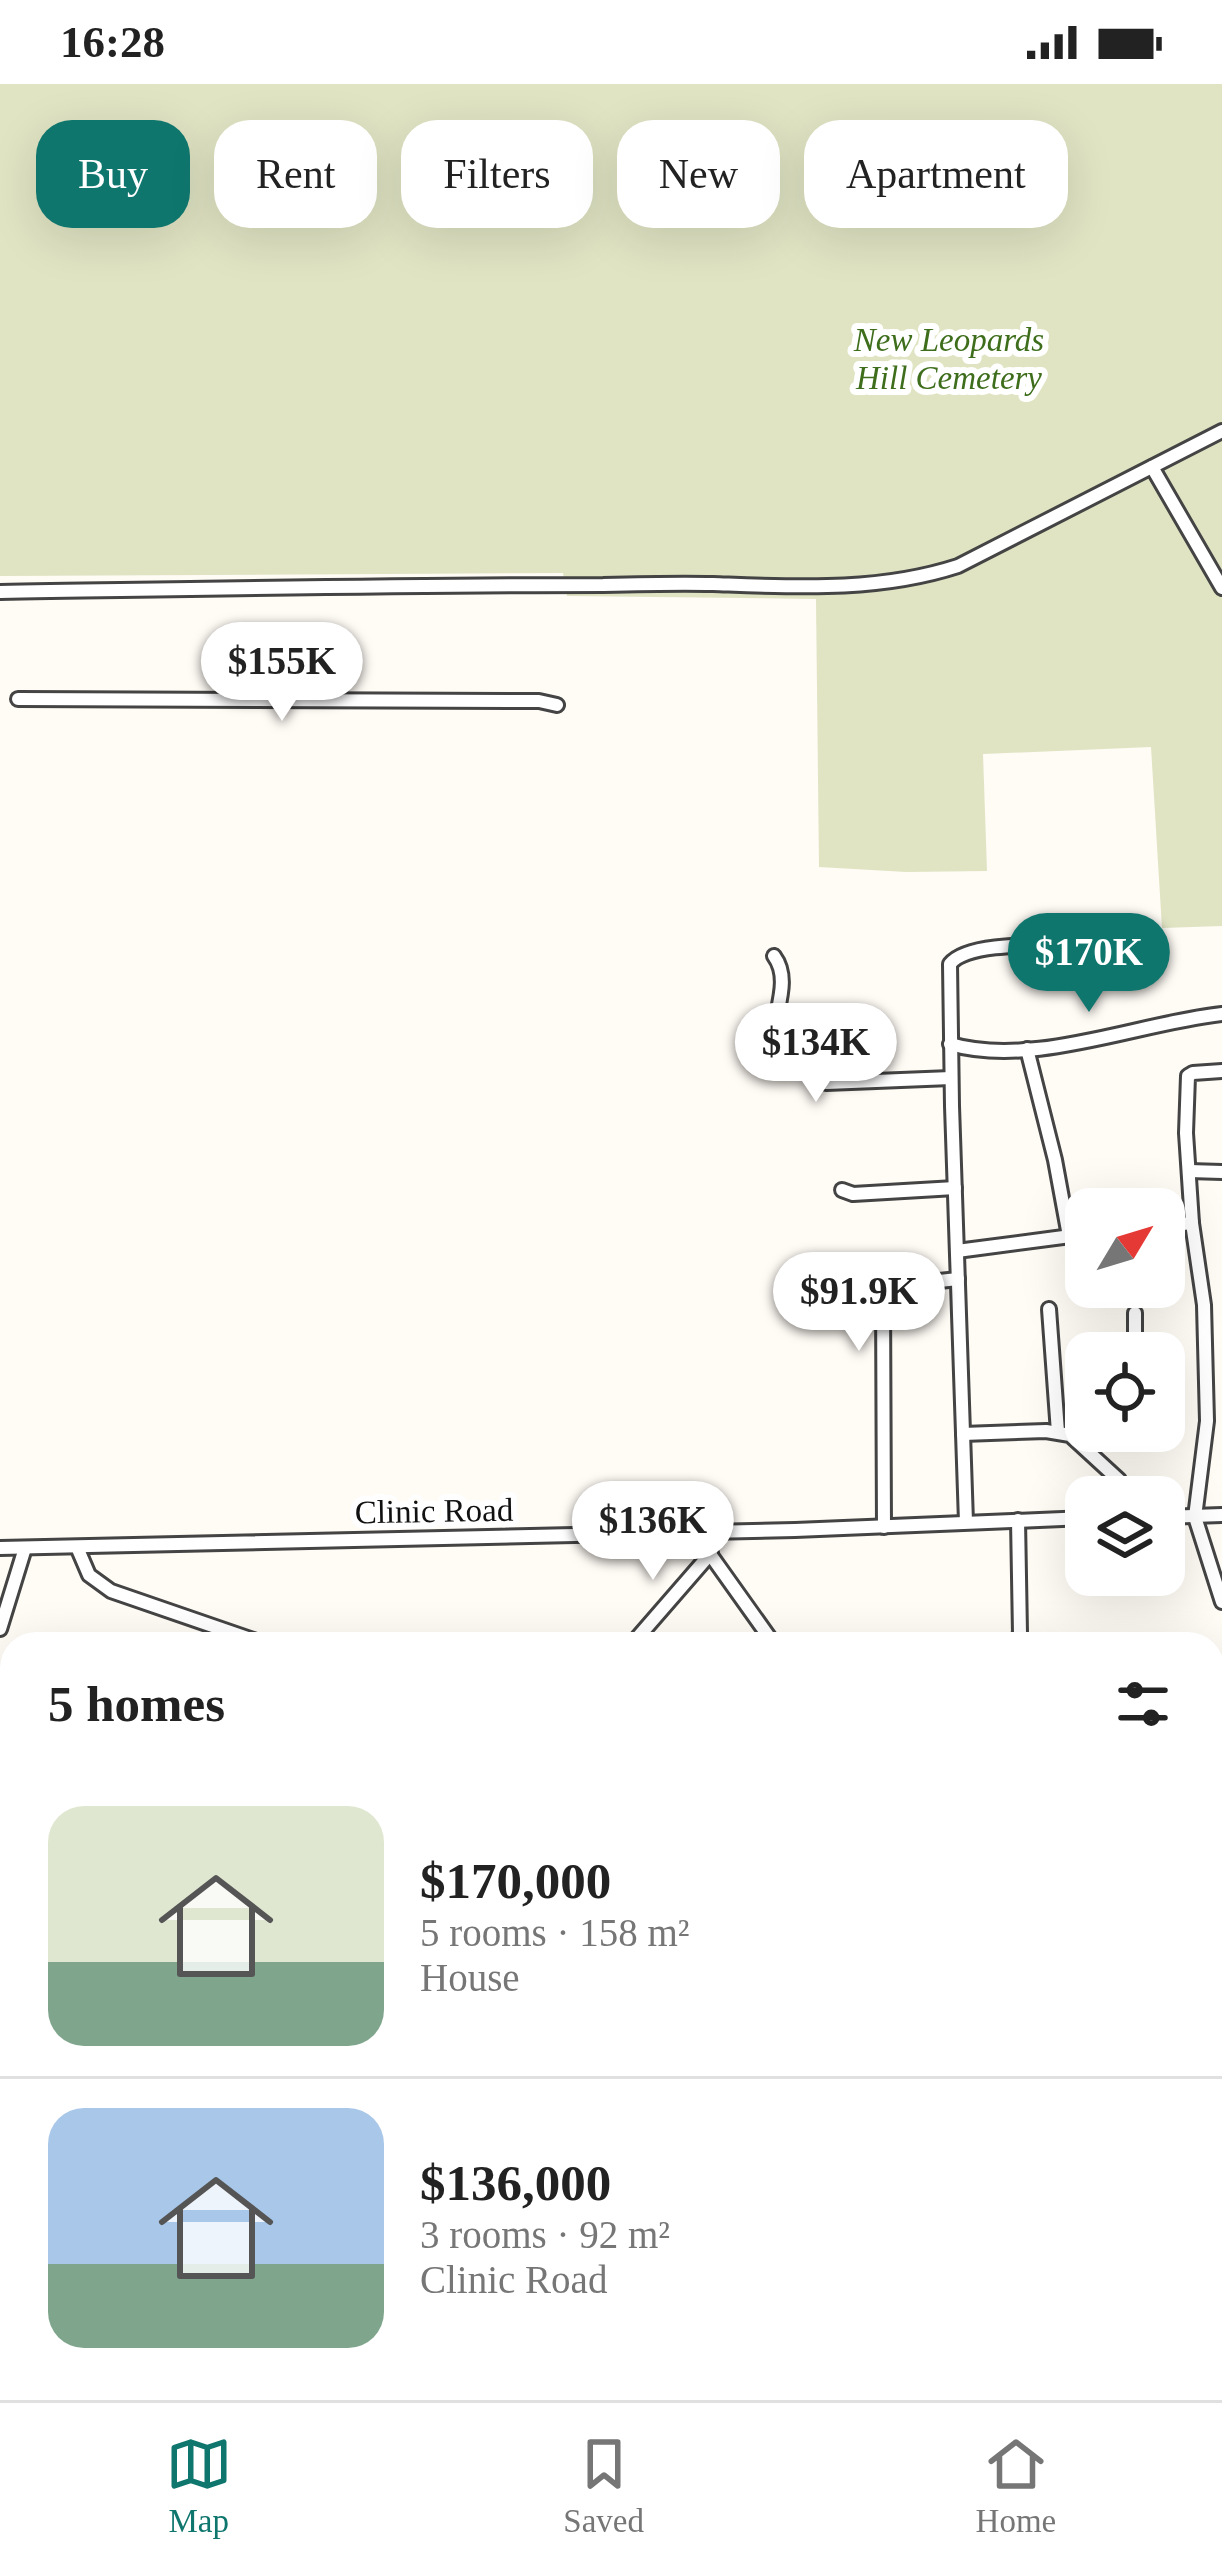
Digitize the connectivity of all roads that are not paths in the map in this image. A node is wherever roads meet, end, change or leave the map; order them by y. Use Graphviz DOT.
graph roads {
  1 [pos="1222,430"];
  2 [pos="1152,467"];
  3 [pos="1222,588"];
  4 [pos="0,592"];
  5 [pos="18,699"];
  6 [pos="557,705"];
  7 [pos="1117,942"];
  8 [pos="774,956"];
  9 [pos="1222,1014"];
  10 [pos="950,1044"];
  11 [pos="1028,1049"];
  12 [pos="1222,1071"];
  13 [pos="951,1078"];
  14 [pos="1189,1171"];
  15 [pos="1222,1172"];
  16 [pos="955,1188"];
  17 [pos="842,1190"];
  18 [pos="1065,1214"];
  19 [pos="1192,1223"];
  20 [pos="1185,1224"];
  21 [pos="1065,1237"];
  22 [pos="957,1251"];
  23 [pos="958,1279"];
  24 [pos="1048,1309"];
  25 [pos="1135,1313"];
  26 [pos="1135,1332"];
  27 [pos="1058,1432"];
  28 [pos="963,1434"];
  29 [pos="1065,1434"];
  30 [pos="1097,1452"];
  31 [pos="1116,1476"];
  32 [pos="1222,1515"];
  33 [pos="1185,1517"];
  34 [pos="1195,1517"];
  35 [pos="1065,1519"];
  36 [pos="1018,1520"];
  37 [pos="966,1522"];
  38 [pos="884,1526"];
  39 [pos="694,1532"];
  40 [pos="77,1546"];
  41 [pos="0,1548"];
  42 [pos="25,1548"];
  43 [pos="711,1553"];
  44 [pos="1222,1602"];
  45 [pos="0,1629"];
  46 [pos="230,1632"];
  47 [pos="642,1632"];
  48 [pos="761,1632"];
  49 [pos="1020,1632"];
  1 -- 2 [label="street"];
  2 -- 3 [label="street"];
  2 -- 4 [label="street"];
  5 -- 6 [label="street"];
  7 -- 10 [label="street"];
  8 -- 13 [label="street"];
  9 -- 11 [label="street"];
  10 -- 11 [label="street"];
  10 -- 13 [label="street"];
  11 -- 18 [label="street"];
  12 -- 14 [label="street"];
  13 -- 16 [label="street"];
  14 -- 15 [label="street"];
  14 -- 19 [label="street"];
  16 -- 17 [label="street"];
  16 -- 22 [label="street"];
  19 -- 20 [label="street"];
  19 -- 34 [label="street"];
  21 -- 22 [label="street"];
  22 -- 23 [label="street"];
  23 -- 28 [label="street"];
  23 -- 38 [label="street"];
  24 -- 27 [label="street"];
  25 -- 26 [label="street"];
  27 -- 28 [label="street"];
  27 -- 29 [label="street"];
  28 -- 37 [label="street"];
  30 -- 31 [label="street"];
  32 -- 34 [label="street"];
  33 -- 34 [label="street"];
  34 -- 44 [label="street"];
  35 -- 36 [label="street, Clinic Road"];
  36 -- 37 [label="street, Clinic Road"];
  36 -- 49 [label="street"];
  37 -- 38 [label="street, Clinic Road"];
  38 -- 39 [label="street, Clinic Road"];
  39 -- 40 [label="street, Clinic Road"];
  39 -- 43 [label="street"];
  40 -- 42 [label="street, Clinic Road"];
  40 -- 46 [label="street"];
  41 -- 42 [label="street, Clinic Road"];
  42 -- 45 [label="street"];
  43 -- 47 [label="street"];
  43 -- 48 [label="street"];
}
